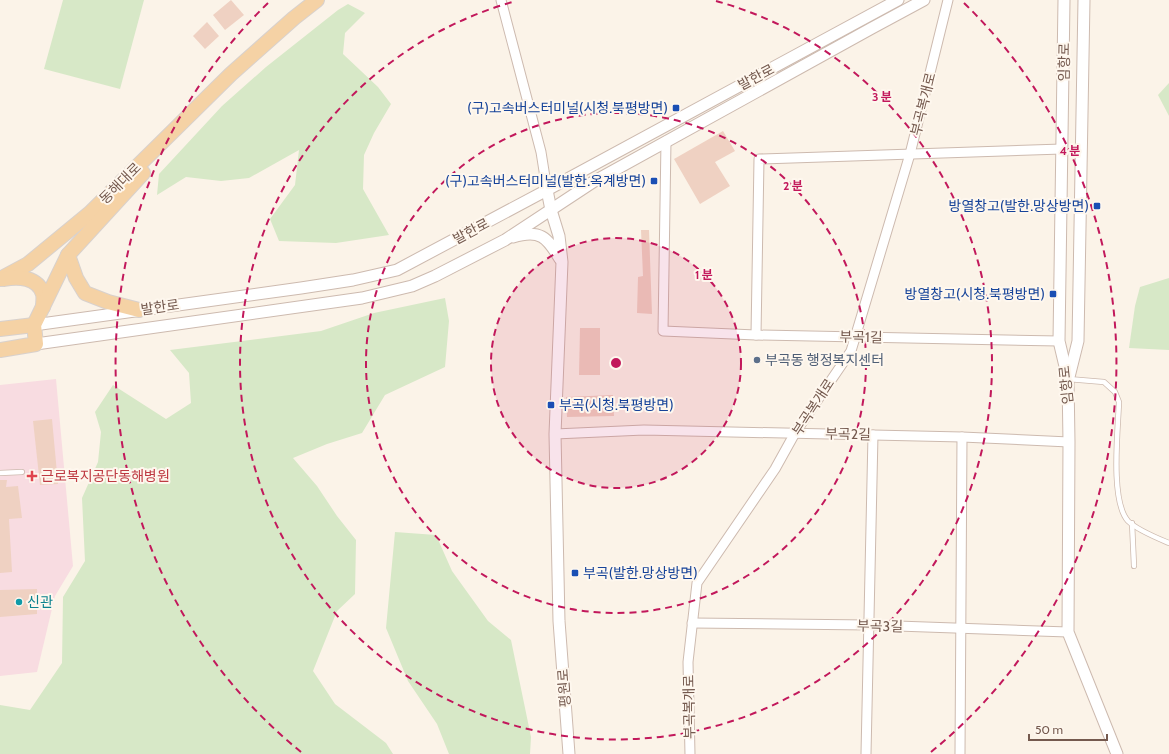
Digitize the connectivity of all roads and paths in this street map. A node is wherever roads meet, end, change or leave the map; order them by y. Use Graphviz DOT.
graph roads {
  1 [pos="318,0"];
  2 [pos="501,0"];
  3 [pos="898,0"];
  4 [pos="924,0"];
  5 [pos="948,0"];
  6 [pos="1084,0"];
  7 [pos="1063,2"];
  8 [pos="231,74"];
  9 [pos="666,141"];
  10 [pos="1062,149"];
  11 [pos="910,154"];
  12 [pos="548,190"];
  13 [pos="551,210"];
  14 [pos="505,240"];
  15 [pos="68,255"];
  16 [pos="562,262"];
  17 [pos="0,280"];
  18 [pos="44,307"];
  19 [pos="140,310"];
  20 [pos="34,325"];
  21 [pos="2,327"];
  22 [pos="756,335"];
  23 [pos="855,337"];
  24 [pos="1059,341"];
  25 [pos="36,344"];
  26 [pos="4,349"];
  27 [pos="1068,379"];
  28 [pos="795,433"];
  29 [pos="555,434"];
  30 [pos="873,435"];
  31 [pos="962,437"];
  32 [pos="1069,442"];
  33 [pos="22,472"];
  34 [pos="0,473"];
  35 [pos="1132,523"];
  36 [pos="1169,543"];
  37 [pos="1134,566"];
  38 [pos="692,623"];
  39 [pos="868,625"];
  40 [pos="962,628"];
  41 [pos="1068,632"];
  42 [pos="569,754"];
  43 [pos="690,754"];
  44 [pos="866,754"];
  45 [pos="960,754"];
  46 [pos="1117,754"];
  1 -- 8 [label="main road, 동해대로"];
  2 -- 12 [label="street"];
  3 -- 12 [label="street, 발한로"];
  4 -- 9 [label="street, 발한로"];
  5 -- 11 [label="street, 부곡복개로"];
  6 -- 27 [label="street"];
  7 -- 10 [label="street, 임항로"];
  8 -- 15 [label="main road, 동해대로"];
  8 -- 17 [label="main road, 동해대로"];
  9 -- 13 [label="street, 발한로"];
  9 -- 22 [label="street, 부곡1길"];
  10 -- 11 [label="street"];
  10 -- 24 [label="street, 임항로"];
  11 -- 22 [label="street"];
  11 -- 23 [label="street, 부곡복개로"];
  12 -- 13 [label="street, 평원로"];
  12 -- 19 [label="street, 발한로"];
  13 -- 14 [label="street, 발한로"];
  13 -- 16 [label="street, 평원로"];
  14 -- 16 [label="street"];
  14 -- 25 [label="street, 발한로"];
  15 -- 18 [label="main road, 동해대로"];
  15 -- 19 [label="main road"];
  16 -- 29 [label="street, 평원로"];
  17 -- 18 [label="main road"];
  18 -- 20 [label="main road, 동해대로"];
  19 -- 20 [label="street, 발한로"];
  20 -- 21 [label="main road, 발한로"];
  20 -- 25 [label="main road"];
  21 -- 26 [label="main road"];
  22 -- 23 [label="street, 부곡1길"];
  23 -- 24 [label="street, 부곡1길"];
  23 -- 28 [label="street, 부곡복개로"];
  24 -- 27 [label="street, 임항로"];
  25 -- 26 [label="main road"];
  27 -- 32 [label="street, 임항로"];
  27 -- 35 [label="lane"];
  28 -- 29 [label="street, 부곡2길"];
  28 -- 30 [label="street, 부곡2길"];
  28 -- 38 [label="street, 부곡복개로"];
  29 -- 42 [label="street, 평원로"];
  30 -- 31 [label="street, 부곡2길"];
  30 -- 39 [label="street"];
  31 -- 32 [label="street, 부곡2길"];
  31 -- 40 [label="street"];
  32 -- 41 [label="street, 임항로"];
  33 -- 34 [label="lane"];
  35 -- 36 [label="lane"];
  35 -- 37 [label="lane"];
  38 -- 39 [label="street, 부곡3길"];
  38 -- 43 [label="street, 부곡복개로"];
  39 -- 40 [label="street, 부곡3길"];
  39 -- 44 [label="street"];
  40 -- 41 [label="street, 부곡3길"];
  40 -- 45 [label="street"];
  41 -- 46 [label="street, 임항로"];
}
